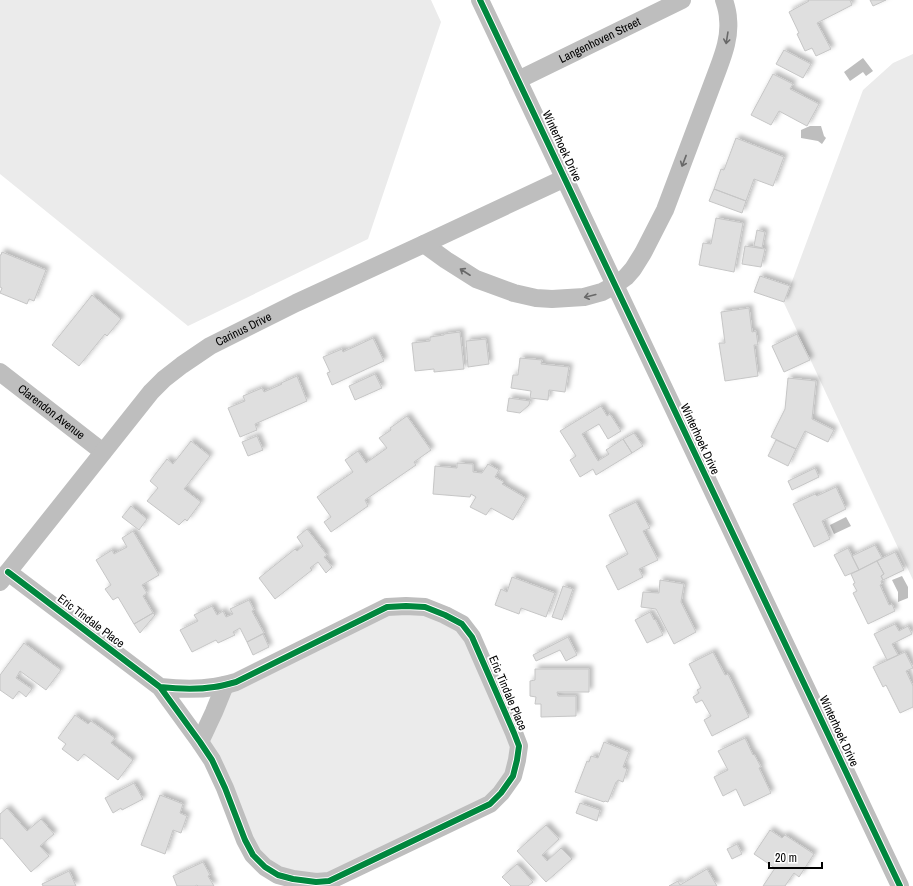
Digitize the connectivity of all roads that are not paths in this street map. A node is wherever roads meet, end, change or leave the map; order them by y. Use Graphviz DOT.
graph roads {
  1 [pos="480,0"];
  2 [pos="682,0"];
  3 [pos="724,0"];
  4 [pos="518,80"];
  5 [pos="565,178"];
  6 [pos="424,244"];
  7 [pos="615,286"];
  8 [pos="0,372"];
  9 [pos="103,452"];
  10 [pos="4,577"];
  11 [pos="225,685"];
  12 [pos="160,687"];
  13 [pos="200,742"];
  14 [pos="900,886"];
  1 -- 4 [label="street, Winterhoek Drive"];
  2 -- 4 [label="street, Langenhoven Street"];
  3 -- 7 [label="street, one-way"];
  4 -- 5 [label="street, Winterhoek Drive"];
  5 -- 6 [label="street, Carinus Drive"];
  5 -- 7 [label="street, Winterhoek Drive"];
  7 -- 6 [label="street, one-way"];
  6 -- 9 [label="street, Carinus Drive"];
  7 -- 14 [label="street, Winterhoek Drive"];
  8 -- 9 [label="street, Clarendon Avenue"];
  9 -- 10 [label="street, Carinus Drive"];
  10 -- 12 [label="street, Eric Tindale Place"];
  11 -- 12 [label="street, Eric Tindale Place"];
  11 -- 13 [label="street"];
  11 -- 13 [label="street, Eric Tindale Place"];
  12 -- 13 [label="street, Eric Tindale Place"];
}
